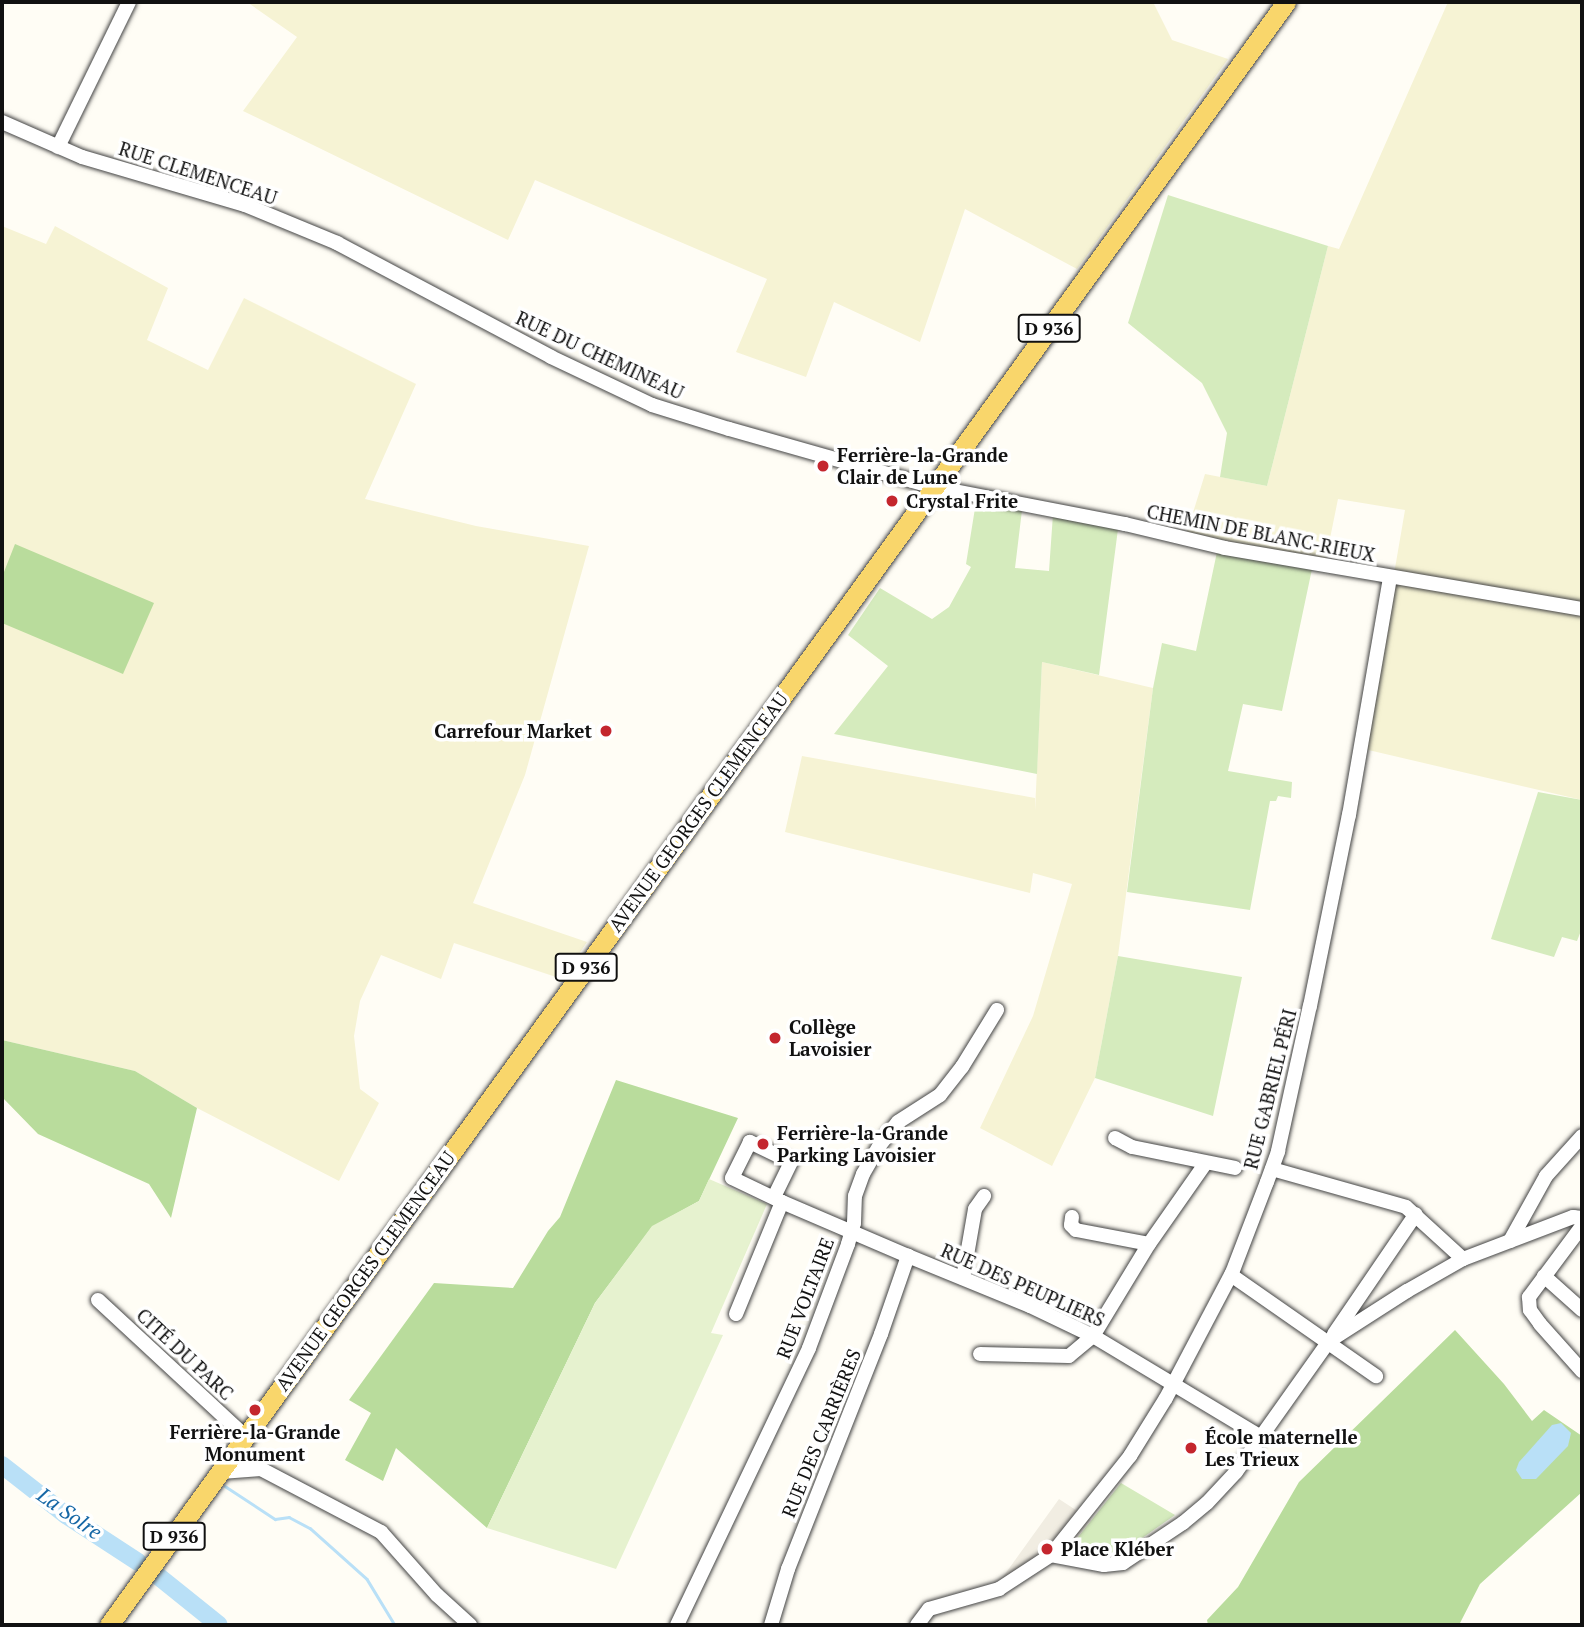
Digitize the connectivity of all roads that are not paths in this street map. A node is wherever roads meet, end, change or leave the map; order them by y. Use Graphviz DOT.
graph roads {
  1 [pos="129,2"];
  2 [pos="1286,2"];
  3 [pos="2,121"];
  4 [pos="58,147"];
  5 [pos="381,266"];
  6 [pos="934,487"];
  7 [pos="1390,578"];
  8 [pos="1582,609"];
  9 [pos="997,1010"];
  10 [pos="1582,1136"];
  11 [pos="1115,1138"];
  12 [pos="1205,1164"];
  13 [pos="1235,1168"];
  14 [pos="1272,1169"];
  15 [pos="984,1196"];
  16 [pos="778,1199"];
  17 [pos="1416,1214"];
  18 [pos="1072,1217"];
  19 [pos="1582,1218"];
  20 [pos="1582,1226"];
  21 [pos="852,1231"];
  22 [pos="1510,1241"];
  23 [pos="1149,1244"];
  24 [pos="908,1256"];
  25 [pos="1463,1259"];
  26 [pos="1231,1275"];
  27 [pos="1544,1276"];
  28 [pos="962,1278"];
  29 [pos="98,1300"];
  30 [pos="1582,1308"];
  31 [pos="736,1314"];
  32 [pos="1094,1336"];
  33 [pos="1329,1341"];
  34 [pos="980,1354"];
  35 [pos="1582,1371"];
  36 [pos="1376,1376"];
  37 [pos="1173,1384"];
  38 [pos="1261,1437"];
  39 [pos="243,1442"];
  40 [pos="261,1469"];
  41 [pos="221,1472"];
  42 [pos="1051,1555"];
  43 [pos="109,1625"];
  44 [pos="470,1625"];
  45 [pos="677,1625"];
  46 [pos="771,1625"];
  47 [pos="917,1625"];
  1 -- 4 [label="street"];
  2 -- 6 [label="main road, AVENUE GEORGES CLEMENCEAU / D 936"];
  3 -- 4 [label="street, RUE CLEMENCEAU"];
  4 -- 5 [label="street, RUE CLEMENCEAU"];
  5 -- 6 [label="street, RUE DU CHEMINEAU"];
  6 -- 7 [label="street, CHEMIN DE BLANC-RIEUX"];
  6 -- 39 [label="main road, AVENUE GEORGES CLEMENCEAU / D 936"];
  7 -- 8 [label="street, CHEMIN DE BLANC-RIEUX"];
  7 -- 14 [label="street, RUE GABRIEL PÉRI"];
  9 -- 21 [label="street, RUE VOLTAIRE"];
  10 -- 22 [label="street"];
  11 -- 12 [label="street"];
  12 -- 13 [label="street"];
  12 -- 23 [label="street"];
  14 -- 17 [label="street"];
  14 -- 26 [label="street, RUE GABRIEL PÉRI"];
  15 -- 28 [label="street"];
  16 -- 16 [label="street, RUE DES PEUPLIERS"];
  16 -- 21 [label="street, RUE DES PEUPLIERS"];
  16 -- 31 [label="street"];
  17 -- 25 [label="street"];
  17 -- 33 [label="street"];
  18 -- 23 [label="street"];
  19 -- 22 [label="street"];
  20 -- 27 [label="street"];
  21 -- 24 [label="street, RUE DES PEUPLIERS"];
  21 -- 45 [label="street, RUE VOLTAIRE"];
  22 -- 25 [label="street"];
  23 -- 32 [label="street"];
  24 -- 28 [label="street, RUE DES PEUPLIERS"];
  24 -- 46 [label="street, RUE DES CARRIÈRES"];
  25 -- 33 [label="street"];
  26 -- 33 [label="street"];
  26 -- 37 [label="street, RUE GABRIEL PÉRI"];
  27 -- 30 [label="street"];
  27 -- 35 [label="street"];
  28 -- 32 [label="street, RUE DES PEUPLIERS"];
  29 -- 39 [label="street, CITÉ DU PARC"];
  32 -- 34 [label="street"];
  32 -- 37 [label="street, RUE DES PEUPLIERS"];
  33 -- 36 [label="street"];
  33 -- 38 [label="street"];
  37 -- 38 [label="street, RUE DES PEUPLIERS"];
  37 -- 42 [label="street, RUE GABRIEL PÉRI"];
  38 -- 42 [label="street"];
  39 -- 40 [label="street, CITÉ DU PARC"];
  39 -- 41 [label="main road, AVENUE GEORGES CLEMENCEAU / D 936"];
  40 -- 41 [label="street"];
  40 -- 44 [label="street"];
  41 -- 43 [label="main road, AVENUE GEORGES CLEMENCEAU / D 936"];
  42 -- 47 [label="street, RUE GABRIEL PÉRI"];
}
